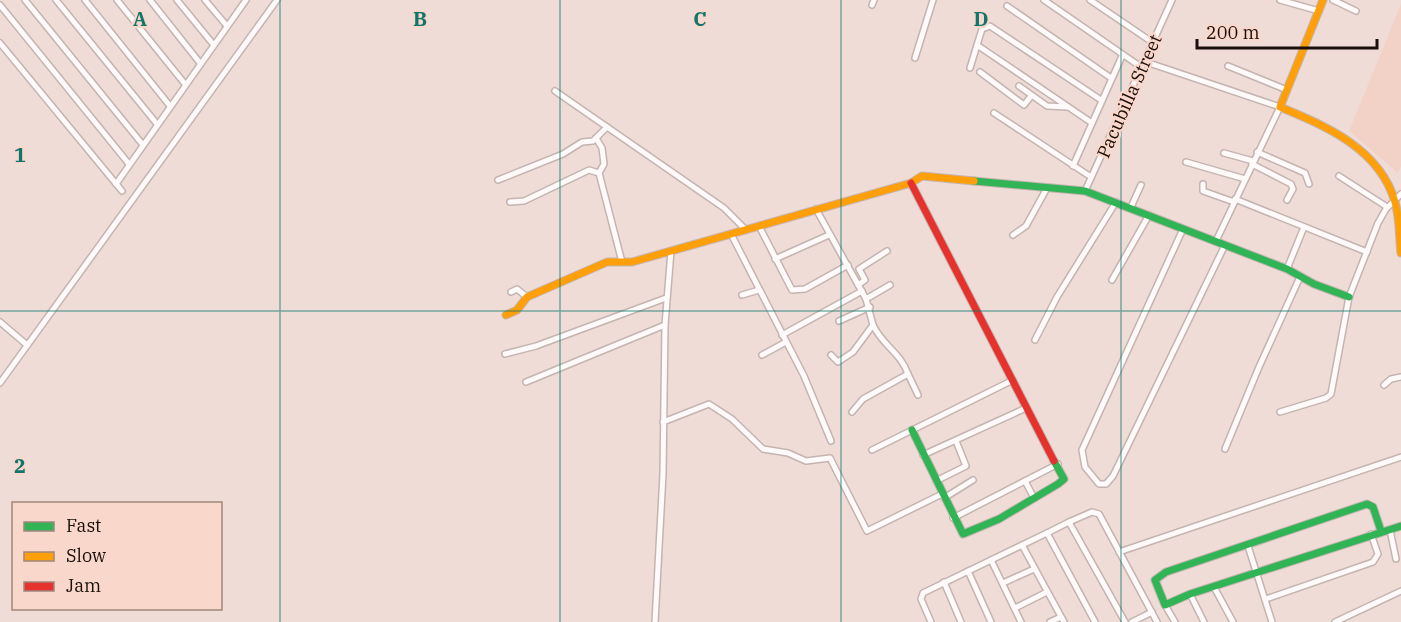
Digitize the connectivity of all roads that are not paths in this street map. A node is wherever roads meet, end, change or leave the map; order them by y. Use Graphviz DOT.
graph roads {
  1 [pos="25,0"];
  2 [pos="56,0"];
  3 [pos="85,0"];
  4 [pos="117,0"];
  5 [pos="150,0"];
  6 [pos="177,0"];
  7 [pos="205,0"];
  8 [pos="237,0"];
  9 [pos="246,0"];
  10 [pos="277,0"];
  11 [pos="933,0"];
  12 [pos="1044,0"];
  13 [pos="1090,0"];
  14 [pos="1171,0"];
  15 [pos="1280,0"];
  16 [pos="1323,0"];
  17 [pos="1333,0"];
  18 [pos="0,5"];
  19 [pos="242,6"];
  20 [pos="1007,6"];
  21 [pos="1319,11"];
  22 [pos="1356,11"];
  23 [pos="227,26"];
  24 [pos="1152,42"];
  25 [pos="0,43"];
  26 [pos="213,44"];
  27 [pos="977,45"];
  28 [pos="1122,56"];
  29 [pos="915,58"];
  30 [pos="200,63"];
  31 [pos="1142,64"];
  32 [pos="1228,66"];
  33 [pos="970,68"];
  34 [pos="980,72"];
  35 [pos="1111,78"];
  36 [pos="185,84"];
  37 [pos="1019,87"];
  38 [pos="1287,90"];
  39 [pos="555,91"];
  40 [pos="1031,96"];
  41 [pos="1101,100"];
  42 [pos="170,106"];
  43 [pos="1070,107"];
  44 [pos="1280,107"];
  45 [pos="994,113"];
  46 [pos="1092,123"];
  47 [pos="157,124"];
  48 [pos="607,127"];
  49 [pos="596,138"];
  50 [pos="143,145"];
  51 [pos="1257,152"];
  52 [pos="1224,153"];
  53 [pos="1186,162"];
  54 [pos="1252,162"];
  55 [pos="129,164"];
  56 [pos="1072,166"];
  57 [pos="599,172"];
  58 [pos="1339,176"];
  59 [pos="1091,177"];
  60 [pos="1245,179"];
  61 [pos="498,180"];
  62 [pos="911,183"];
  63 [pos="116,184"];
  64 [pos="1203,184"];
  65 [pos="1309,184"];
  66 [pos="1141,185"];
  67 [pos="1047,188"];
  68 [pos="122,191"];
  69 [pos="1085,191"];
  70 [pos="1401,194"];
  71 [pos="1287,200"];
  72 [pos="1395,200"];
  73 [pos="1234,201"];
  74 [pos="510,202"];
  75 [pos="1116,202"];
  76 [pos="1131,207"];
  77 [pos="1387,207"];
  78 [pos="816,209"];
  79 [pos="1149,215"];
  80 [pos="759,226"];
  81 [pos="1304,227"];
  82 [pos="1183,229"];
  83 [pos="746,230"];
  84 [pos="731,234"];
  85 [pos="830,235"];
  86 [pos="1013,235"];
  87 [pos="1400,239"];
  88 [pos="1216,241"];
  89 [pos="1225,245"];
  90 [pos="671,251"];
  91 [pos="887,251"];
  92 [pos="1367,252"];
  93 [pos="1401,253"];
  94 [pos="775,259"];
  95 [pos="622,262"];
  96 [pos="848,265"];
  97 [pos="1287,269"];
  98 [pos="1300,277"];
  99 [pos="1112,280"];
  100 [pos="858,285"];
  101 [pos="890,285"];
  102 [pos="759,290"];
  103 [pos="862,291"];
  104 [pos="511,292"];
  105 [pos="742,295"];
  106 [pos="527,297"];
  107 [pos="1349,297"];
  108 [pos="666,298"];
  109 [pos="866,299"];
  110 [pos="870,307"];
  111 [pos="506,315"];
  112 [pos="839,321"];
  113 [pos="0,322"];
  114 [pos="665,325"];
  115 [pos="873,326"];
  116 [pos="782,335"];
  117 [pos="1035,340"];
  118 [pos="786,342"];
  119 [pos="27,345"];
  120 [pos="505,354"];
  121 [pos="762,355"];
  122 [pos="831,355"];
  123 [pos="908,374"];
  124 [pos="1401,377"];
  125 [pos="1013,380"];
  126 [pos="526,382"];
  127 [pos="0,383"];
  128 [pos="1384,385"];
  129 [pos="918,396"];
  130 [pos="1026,408"];
  131 [pos="852,412"];
  132 [pos="1280,412"];
  133 [pos="663,422"];
  134 [pos="912,430"];
  135 [pos="831,441"];
  136 [pos="956,441"];
  137 [pos="1225,449"];
  138 [pos="872,450"];
  139 [pos="923,455"];
  140 [pos="1401,457"];
  141 [pos="1058,464"];
  142 [pos="973,480"];
  143 [pos="936,481"];
  144 [pos="1025,481"];
  145 [pos="943,496"];
  146 [pos="1034,498"];
  147 [pos="953,518"];
  148 [pos="1070,522"];
  149 [pos="1401,526"];
  150 [pos="1390,530"];
  151 [pos="1382,531"];
  152 [pos="1047,533"];
  153 [pos="1371,534"];
  154 [pos="1022,545"];
  155 [pos="1248,546"];
  156 [pos="1119,552"];
  157 [pos="1396,559"];
  158 [pos="991,560"];
  159 [pos="1034,569"];
  160 [pos="968,571"];
  161 [pos="1257,573"];
  162 [pos="944,582"];
  163 [pos="1003,584"];
  164 [pos="1215,586"];
  165 [pos="1401,591"];
  166 [pos="1047,592"];
  167 [pos="1190,594"];
  168 [pos="1266,599"];
  169 [pos="1165,605"];
  170 [pos="1015,608"];
  171 [pos="1152,612"];
  172 [pos="1063,619"];
  173 [pos="655,622"];
  174 [pos="932,622"];
  175 [pos="961,622"];
  176 [pos="991,622"];
  177 [pos="1021,622"];
  178 [pos="1050,622"];
  179 [pos="1095,622"];
  180 [pos="1125,622"];
  181 [pos="1132,622"];
  182 [pos="1157,622"];
  183 [pos="1175,622"];
  184 [pos="1204,622"];
  185 [pos="1233,622"];
  186 [pos="1272,622"];
  187 [pos="1335,622"];
  1 -- 50 [label="street"];
  2 -- 47 [label="street"];
  3 -- 42 [label="street"];
  4 -- 36 [label="street"];
  5 -- 30 [label="street"];
  6 -- 26 [label="street"];
  7 -- 23 [label="street"];
  8 -- 19 [label="street"];
  9 -- 19 [label="street"];
  10 -- 119 [label="street"];
  11 -- 29 [label="street"];
  12 -- 28 [label="street"];
  13 -- 24 [label="street"];
  14 -- 24 [label="street, Pacubilla Street"];
  15 -- 21 [label="street"];
  16 -- 21 [label="street"];
  17 -- 22 [label="street"];
  18 -- 55 [label="street"];
  19 -- 23 [label="street"];
  20 -- 35 [label="street"];
  21 -- 38 [label="street"];
  23 -- 26 [label="street"];
  24 -- 31 [label="street, Pacubilla Street"];
  25 -- 63 [label="street"];
  26 -- 30 [label="street"];
  27 -- 33 [label="street"];
  27 -- 41 [label="street"];
  27 -- 43 [label="street"];
  28 -- 31 [label="street"];
  28 -- 35 [label="street"];
  30 -- 36 [label="street"];
  31 -- 44 [label="street"];
  31 -- 59 [label="street, Pacubilla Street"];
  32 -- 38 [label="street"];
  34 -- 40 [label="street"];
  35 -- 41 [label="street"];
  36 -- 42 [label="street"];
  37 -- 40 [label="street"];
  38 -- 44 [label="street"];
  39 -- 48 [label="street"];
  40 -- 43 [label="street"];
  41 -- 46 [label="street"];
  42 -- 47 [label="street"];
  43 -- 46 [label="street"];
  44 -- 51 [label="street"];
  44 -- 72 [label="street"];
  45 -- 56 [label="street"];
  46 -- 56 [label="street"];
  47 -- 50 [label="street"];
  48 -- 49 [label="street"];
  48 -- 83 [label="street"];
  49 -- 57 [label="street"];
  49 -- 61 [label="street"];
  50 -- 55 [label="street"];
  51 -- 54 [label="street"];
  51 -- 65 [label="street"];
  52 -- 54 [label="street"];
  53 -- 60 [label="street"];
  54 -- 60 [label="street"];
  54 -- 71 [label="street"];
  55 -- 63 [label="street"];
  56 -- 59 [label="street"];
  57 -- 74 [label="street"];
  57 -- 95 [label="street"];
  58 -- 77 [label="street"];
  59 -- 69 [label="street, Pacubilla Street"];
  60 -- 73 [label="street"];
  62 -- 67 [label="street"];
  62 -- 78 [label="street"];
  62 -- 125 [label="street"];
  63 -- 68 [label="street"];
  64 -- 73 [label="street"];
  66 -- 76 [label="street"];
  67 -- 69 [label="street"];
  67 -- 86 [label="street"];
  69 -- 75 [label="street"];
  70 -- 72 [label="street"];
  72 -- 77 [label="street"];
  72 -- 87 [label="street"];
  73 -- 81 [label="street"];
  73 -- 88 [label="street"];
  75 -- 76 [label="street"];
  75 -- 117 [label="street"];
  76 -- 79 [label="street"];
  77 -- 92 [label="street"];
  78 -- 80 [label="street"];
  78 -- 85 [label="street"];
  79 -- 82 [label="street"];
  79 -- 99 [label="street"];
  80 -- 83 [label="street"];
  80 -- 94 [label="street"];
  81 -- 92 [label="street"];
  81 -- 97 [label="street"];
  82 -- 88 [label="street"];
  82 -- 89 [label="street"];
  83 -- 84 [label="street"];
  84 -- 90 [label="street"];
  84 -- 102 [label="street"];
  85 -- 94 [label="street"];
  85 -- 96 [label="street"];
  87 -- 93 [label="street"];
  88 -- 89 [label="street"];
  89 -- 97 [label="street"];
  90 -- 95 [label="street"];
  90 -- 108 [label="street"];
  91 -- 100 [label="street"];
  92 -- 107 [label="street"];
  94 -- 96 [label="street"];
  95 -- 106 [label="street"];
  96 -- 100 [label="street"];
  97 -- 98 [label="street"];
  98 -- 107 [label="street"];
  98 -- 137 [label="street"];
  100 -- 103 [label="street"];
  101 -- 109 [label="street"];
  102 -- 105 [label="street"];
  102 -- 116 [label="street"];
  103 -- 109 [label="street"];
  103 -- 116 [label="street"];
  104 -- 106 [label="street"];
  106 -- 111 [label="street"];
  107 -- 132 [label="street"];
  108 -- 114 [label="street"];
  108 -- 120 [label="street"];
  109 -- 110 [label="street"];
  110 -- 112 [label="street"];
  110 -- 115 [label="street"];
  113 -- 119 [label="street"];
  114 -- 126 [label="street"];
  114 -- 133 [label="street"];
  115 -- 122 [label="street"];
  115 -- 123 [label="street"];
  116 -- 118 [label="street"];
  118 -- 121 [label="street"];
  118 -- 135 [label="street"];
  119 -- 127 [label="street"];
  123 -- 129 [label="street"];
  123 -- 131 [label="street"];
  124 -- 128 [label="street"];
  125 -- 130 [label="street"];
  125 -- 134 [label="street"];
  130 -- 136 [label="street"];
  130 -- 141 [label="street"];
  133 -- 145 [label="street"];
  133 -- 173 [label="street"];
  134 -- 138 [label="street"];
  134 -- 139 [label="street"];
  136 -- 139 [label="street"];
  136 -- 143 [label="street"];
  139 -- 143 [label="street"];
  140 -- 156 [label="street"];
  141 -- 144 [label="street"];
  141 -- 146 [label="street"];
  142 -- 145 [label="street"];
  143 -- 145 [label="street"];
  144 -- 146 [label="street"];
  144 -- 147 [label="street"];
  145 -- 147 [label="street"];
  146 -- 147 [label="street"];
  148 -- 152 [label="street"];
  148 -- 156 [label="street"];
  148 -- 180 [label="street"];
  149 -- 150 [label="street"];
  150 -- 151 [label="street"];
  150 -- 157 [label="street"];
  151 -- 153 [label="street"];
  151 -- 155 [label="street"];
  152 -- 154 [label="street"];
  152 -- 179 [label="street"];
  153 -- 161 [label="street"];
  153 -- 168 [label="street"];
  154 -- 158 [label="street"];
  154 -- 159 [label="street"];
  155 -- 161 [label="street"];
  155 -- 169 [label="street"];
  156 -- 171 [label="street"];
  158 -- 160 [label="street"];
  158 -- 163 [label="street"];
  159 -- 163 [label="street"];
  159 -- 166 [label="street"];
  160 -- 162 [label="street"];
  160 -- 176 [label="street"];
  161 -- 164 [label="street"];
  161 -- 168 [label="street"];
  162 -- 174 [label="street"];
  162 -- 175 [label="street"];
  163 -- 170 [label="street"];
  164 -- 167 [label="street"];
  164 -- 185 [label="street"];
  165 -- 187 [label="street"];
  166 -- 170 [label="street"];
  166 -- 172 [label="street"];
  167 -- 169 [label="street"];
  167 -- 184 [label="street"];
  168 -- 186 [label="street"];
  169 -- 183 [label="street"];
  170 -- 177 [label="street"];
  171 -- 181 [label="street"];
  171 -- 182 [label="street"];
  172 -- 178 [label="street"];
}
